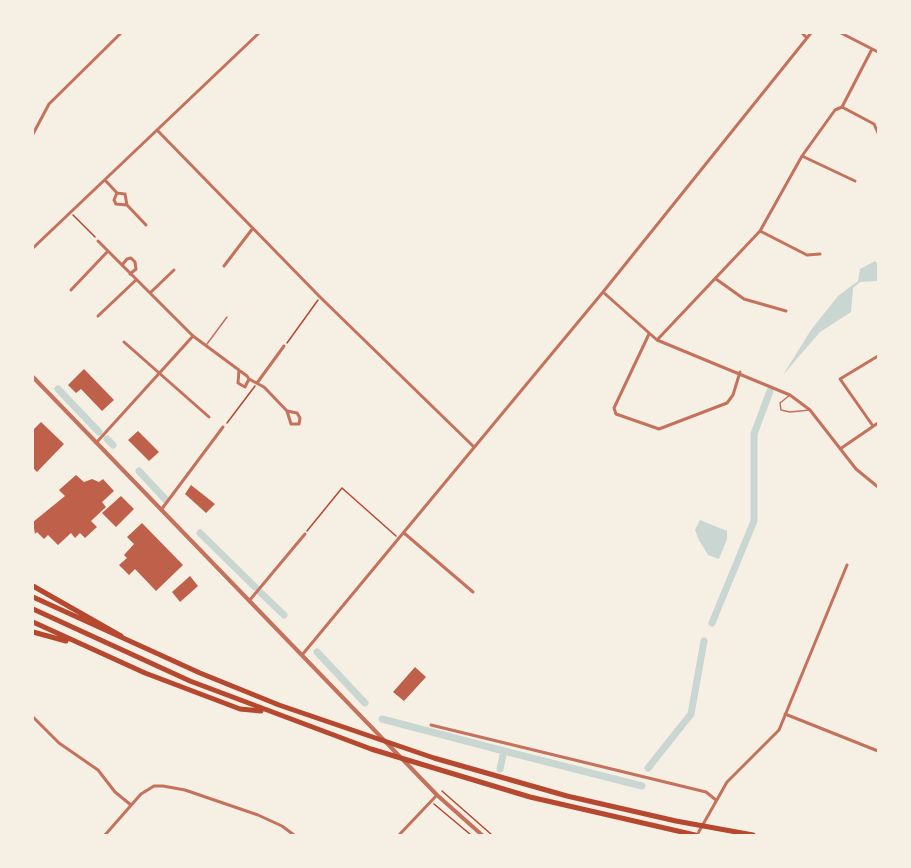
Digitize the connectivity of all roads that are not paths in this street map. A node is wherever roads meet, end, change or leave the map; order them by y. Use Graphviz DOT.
graph roads {
  1 [pos="121,33"];
  2 [pos="259,33"];
  3 [pos="802,33"];
  4 [pos="812,33"];
  5 [pos="841,33"];
  6 [pos="807,38"];
  7 [pos="872,49"];
  8 [pos="878,52"];
  9 [pos="842,107"];
  10 [pos="157,130"];
  11 [pos="878,133"];
  12 [pos="33,134"];
  13 [pos="802,156"];
  14 [pos="105,180"];
  15 [pos="855,181"];
  16 [pos="117,193"];
  17 [pos="126,205"];
  18 [pos="146,225"];
  19 [pos="253,228"];
  20 [pos="760,231"];
  21 [pos="98,241"];
  22 [pos="33,248"];
  23 [pos="108,251"];
  24 [pos="820,254"];
  25 [pos="122,265"];
  26 [pos="224,266"];
  27 [pos="174,270"];
  28 [pos="130,274"];
  29 [pos="716,279"];
  30 [pos="136,280"];
  31 [pos="71,290"];
  32 [pos="603,292"];
  33 [pos="150,293"];
  34 [pos="786,311"];
  35 [pos="98,316"];
  36 [pos="227,317"];
  37 [pos="649,333"];
  38 [pos="193,336"];
  39 [pos="657,340"];
  40 [pos="124,342"];
  41 [pos="206,345"];
  42 [pos="284,346"];
  43 [pos="878,356"];
  44 [pos="873,358"];
  45 [pos="878,364"];
  46 [pos="239,370"];
  47 [pos="740,372"];
  48 [pos="158,374"];
  49 [pos="33,377"];
  50 [pos="249,379"];
  51 [pos="257,383"];
  52 [pos="790,394"];
  53 [pos="810,410"];
  54 [pos="287,411"];
  55 [pos="210,417"];
  56 [pos="878,423"];
  57 [pos="873,426"];
  58 [pos="223,427"];
  59 [pos="96,443"];
  60 [pos="474,447"];
  61 [pos="840,449"];
  62 [pos="878,486"];
  63 [pos="161,510"];
  64 [pos="404,533"];
  65 [pos="305,534"];
  66 [pos="847,565"];
  67 [pos="33,586"];
  68 [pos="473,592"];
  69 [pos="33,597"];
  70 [pos="249,601"];
  71 [pos="33,609"];
  72 [pos="33,622"];
  73 [pos="33,632"];
  74 [pos="79,645"];
  75 [pos="141,648"];
  76 [pos="302,655"];
  77 [pos="268,712"];
  78 [pos="785,714"];
  79 [pos="33,717"];
  80 [pos="431,725"];
  81 [pos="878,751"];
  82 [pos="437,795"];
  83 [pos="716,800"];
  84 [pos="131,805"];
  85 [pos="105,835"];
  86 [pos="294,835"];
  87 [pos="399,835"];
  88 [pos="482,835"];
  89 [pos="696,835"];
  90 [pos="753,835"];
  1 -- 12 [label="street"];
  2 -- 10 [label="street"];
  3 -- 6 [label="street"];
  4 -- 6 [label="street"];
  5 -- 7 [label="street"];
  6 -- 32 [label="street"];
  7 -- 8 [label="street"];
  7 -- 9 [label="street"];
  9 -- 11 [label="street"];
  9 -- 13 [label="street"];
  10 -- 14 [label="street"];
  10 -- 19 [label="street"];
  13 -- 15 [label="street"];
  13 -- 20 [label="street"];
  14 -- 16 [label="street"];
  14 -- 22 [label="street"];
  16 -- 17 [label="street"];
  16 -- 17 [label="street"];
  17 -- 18 [label="street"];
  19 -- 26 [label="street"];
  19 -- 60 [label="street"];
  20 -- 24 [label="street"];
  20 -- 29 [label="street"];
  21 -- 23 [label="street"];
  23 -- 25 [label="street"];
  23 -- 31 [label="street"];
  25 -- 28 [label="street"];
  25 -- 28 [label="street"];
  27 -- 33 [label="street"];
  28 -- 30 [label="street"];
  29 -- 34 [label="street"];
  29 -- 39 [label="street"];
  30 -- 33 [label="street"];
  30 -- 35 [label="street"];
  32 -- 37 [label="street"];
  32 -- 60 [label="street"];
  33 -- 38 [label="street"];
  36 -- 41 [label="lane"];
  37 -- 39 [label="street"];
  37 -- 47 [label="street"];
  38 -- 41 [label="street"];
  38 -- 48 [label="street"];
  39 -- 47 [label="street"];
  40 -- 48 [label="street"];
  41 -- 46 [label="street"];
  42 -- 51 [label="street"];
  43 -- 44 [label="street"];
  44 -- 45 [label="street"];
  44 -- 57 [label="street"];
  46 -- 50 [label="street"];
  46 -- 50 [label="street"];
  47 -- 52 [label="street"];
  48 -- 55 [label="street"];
  48 -- 59 [label="street"];
  49 -- 59 [label="street"];
  50 -- 51 [label="street"];
  51 -- 54 [label="street"];
  52 -- 53 [label="street"];
  52 -- 53 [label="lane"];
  53 -- 61 [label="street"];
  54 -- 54 [label="street"];
  56 -- 57 [label="street"];
  57 -- 61 [label="street"];
  58 -- 63 [label="street"];
  59 -- 63 [label="street"];
  60 -- 64 [label="street"];
  61 -- 62 [label="street"];
  63 -- 70 [label="street"];
  64 -- 68 [label="street"];
  64 -- 76 [label="street"];
  65 -- 70 [label="street"];
  66 -- 78 [label="street"];
  67 -- 75 [label="highway"];
  69 -- 75 [label="highway"];
  70 -- 76 [label="street"];
  71 -- 77 [label="highway"];
  72 -- 74 [label="highway"];
  73 -- 74 [label="highway"];
  74 -- 77 [label="highway"];
  75 -- 90 [label="highway"];
  76 -- 82 [label="street"];
  77 -- 89 [label="highway"];
  78 -- 81 [label="street"];
  78 -- 83 [label="street"];
  79 -- 84 [label="street"];
  80 -- 83 [label="street"];
  82 -- 87 [label="street"];
  82 -- 88 [label="street"];
  83 -- 89 [label="street"];
  84 -- 85 [label="street"];
  84 -- 86 [label="street"];
}
